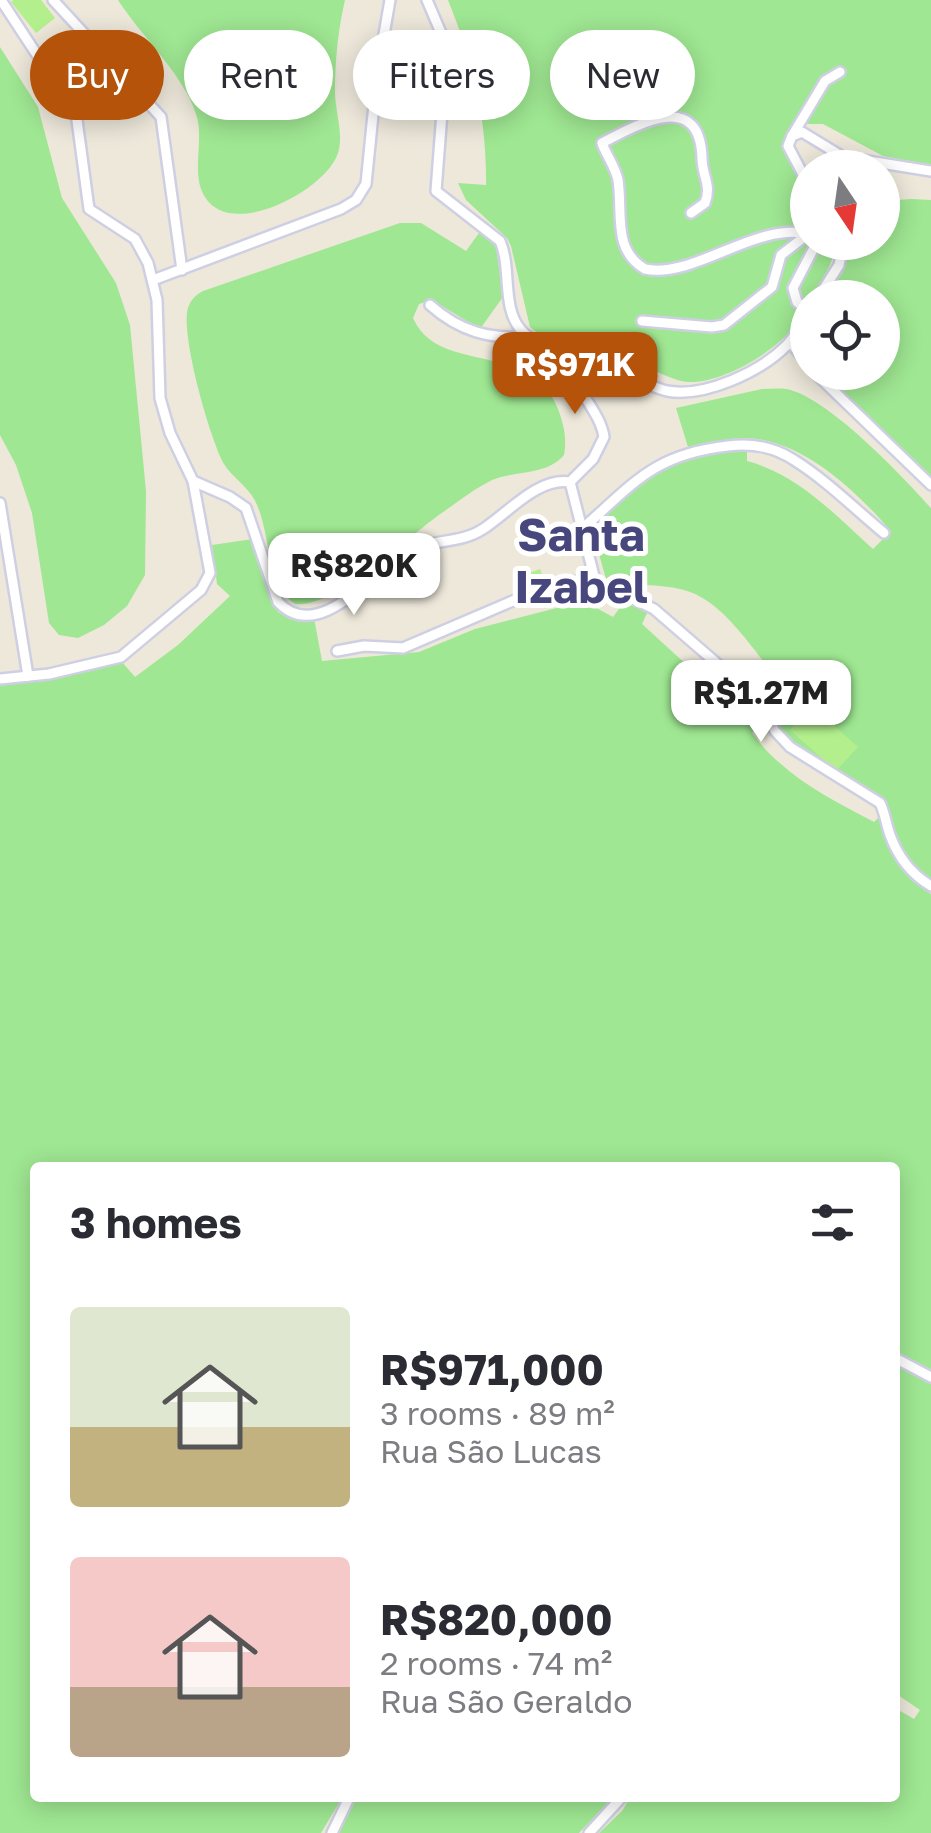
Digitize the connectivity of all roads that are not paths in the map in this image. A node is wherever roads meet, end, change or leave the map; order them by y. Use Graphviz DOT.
graph roads {
  1 [pos="1,0"];
  2 [pos="53,0"];
  3 [pos="390,0"];
  4 [pos="427,0"];
  5 [pos="840,72"];
  6 [pos="792,136"];
  7 [pos="790,154"];
  8 [pos="931,172"];
  9 [pos="691,213"];
  10 [pos="182,270"];
  11 [pos="152,280"];
  12 [pos="430,304"];
  13 [pos="515,320"];
  14 [pos="642,322"];
  15 [pos="528,336"];
  16 [pos="498,338"];
  17 [pos="790,342"];
  18 [pos="571,361"];
  19 [pos="832,390"];
  20 [pos="193,481"];
  21 [pos="570,482"];
  22 [pos="931,486"];
  23 [pos="0,503"];
  24 [pos="584,528"];
  25 [pos="884,533"];
  26 [pos="595,580"];
  27 [pos="337,650"];
  28 [pos="28,676"];
  29 [pos="0,678"];
  30 [pos="931,886"];
  31 [pos="900,1360"];
  32 [pos="931,1376"];
  33 [pos="347,1802"];
  34 [pos="617,1802"];
  35 [pos="332,1833"];
  36 [pos="589,1833"];
  1 -- 11 [label="street"];
  2 -- 10 [label="street"];
  3 -- 10 [label="street"];
  4 -- 13 [label="street"];
  5 -- 6 [label="street"];
  6 -- 7 [label="street"];
  6 -- 8 [label="street"];
  9 -- 14 [label="street"];
  10 -- 11 [label="street"];
  11 -- 20 [label="street"];
  12 -- 16 [label="street"];
  13 -- 15 [label="street"];
  13 -- 16 [label="street"];
  15 -- 16 [label="street"];
  15 -- 18 [label="street"];
  17 -- 18 [label="street"];
  18 -- 21 [label="street"];
  19 -- 22 [label="street"];
  20 -- 21 [label="street"];
  20 -- 28 [label="street"];
  21 -- 24 [label="street"];
  23 -- 28 [label="street"];
  24 -- 25 [label="street"];
  24 -- 26 [label="street"];
  26 -- 27 [label="street"];
  26 -- 30 [label="street"];
  28 -- 29 [label="street"];
  31 -- 32 [label="street"];
  33 -- 35 [label="street"];
  34 -- 36 [label="street"];
}
